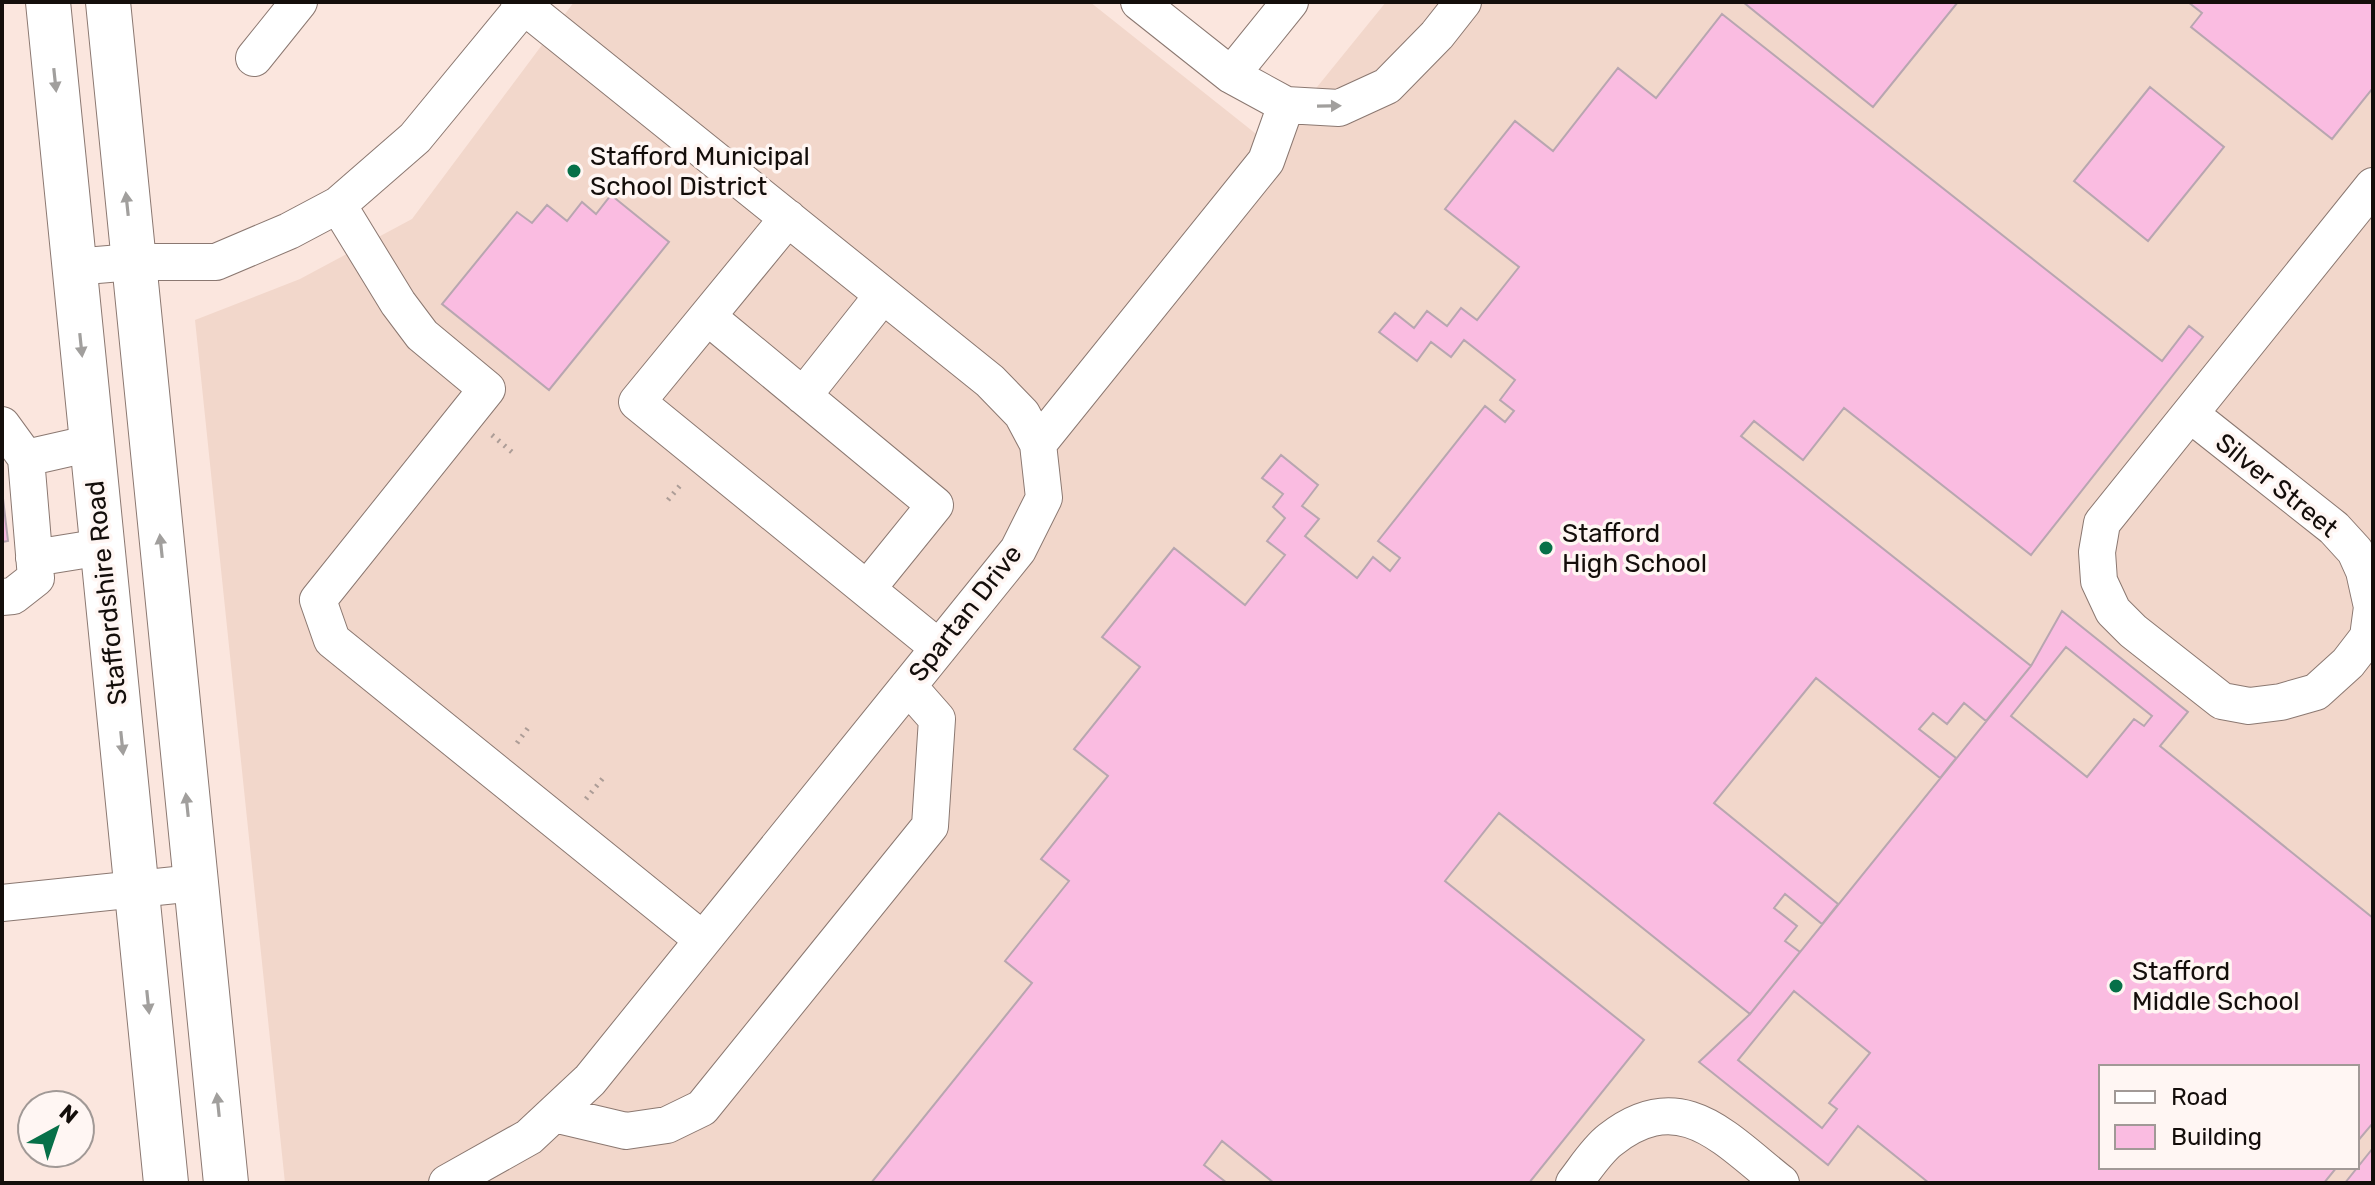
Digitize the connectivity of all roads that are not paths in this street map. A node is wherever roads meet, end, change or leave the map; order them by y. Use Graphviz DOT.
graph roads {
  1 [pos="48,2"];
  2 [pos="108,2"];
  3 [pos="299,2"];
  4 [pos="1139,2"];
  5 [pos="1290,2"];
  6 [pos="1463,2"];
  7 [pos="524,3"];
  8 [pos="254,58"];
  9 [pos="1231,75"];
  10 [pos="1286,105"];
  11 [pos="2373,186"];
  12 [pos="338,205"];
  13 [pos="788,218"];
  14 [pos="133,262"];
  15 [pos="73,267"];
  16 [pos="883,295"];
  17 [pos="708,317"];
  18 [pos="803,396"];
  19 [pos="2190,414"];
  20 [pos="2,425"];
  21 [pos="92,443"];
  22 [pos="1038,444"];
  23 [pos="26,458"];
  24 [pos="102,547"];
  25 [pos="34,558"];
  26 [pos="867,589"];
  27 [pos="2,597"];
  28 [pos="939,648"];
  29 [pos="908,686"];
  30 [pos="195,883"];
  31 [pos="137,889"];
  32 [pos="2,903"];
  33 [pos="703,940"];
  34 [pos="554,1114"];
  35 [pos="166,1183"];
  36 [pos="226,1183"];
  37 [pos="447,1183"];
  38 [pos="1574,1183"];
  39 [pos="1781,1183"];
  1 -- 15 [label="main road, Staffordshire Road, one-way"];
  14 -- 2 [label="main road, one-way"];
  3 -- 8 [label="street"];
  4 -- 9 [label="street"];
  5 -- 9 [label="street"];
  10 -- 6 [label="street, one-way"];
  7 -- 12 [label="street"];
  7 -- 13 [label="street, Spartan Drive"];
  9 -- 10 [label="street"];
  10 -- 22 [label="street"];
  11 -- 19 [label="street, Silver Street"];
  12 -- 14 [label="street"];
  12 -- 33 [label="street"];
  13 -- 16 [label="street, Spartan Drive"];
  13 -- 17 [label="street"];
  14 -- 15 [label="street"];
  30 -- 14 [label="main road, one-way"];
  15 -- 21 [label="main road, Staffordshire Road, one-way"];
  16 -- 18 [label="street"];
  16 -- 22 [label="street, Spartan Drive"];
  17 -- 18 [label="street"];
  17 -- 26 [label="street"];
  18 -- 26 [label="street"];
  19 -- 19 [label="street, Silver Street"];
  20 -- 23 [label="street"];
  21 -- 23 [label="street"];
  21 -- 24 [label="main road, Staffordshire Road"];
  22 -- 28 [label="street, Spartan Drive"];
  23 -- 25 [label="street"];
  24 -- 25 [label="street"];
  24 -- 31 [label="main road, Staffordshire Road, one-way"];
  25 -- 27 [label="street"];
  26 -- 28 [label="street"];
  28 -- 29 [label="street, Spartan Drive"];
  29 -- 33 [label="street, Spartan Drive"];
  29 -- 34 [label="street"];
  30 -- 31 [label="street"];
  36 -- 30 [label="main road, one-way"];
  31 -- 32 [label="street"];
  31 -- 35 [label="main road, Staffordshire Road, one-way"];
  33 -- 34 [label="street, Spartan Drive"];
  34 -- 37 [label="street, Spartan Drive"];
  38 -- 39 [label="street"];
}
